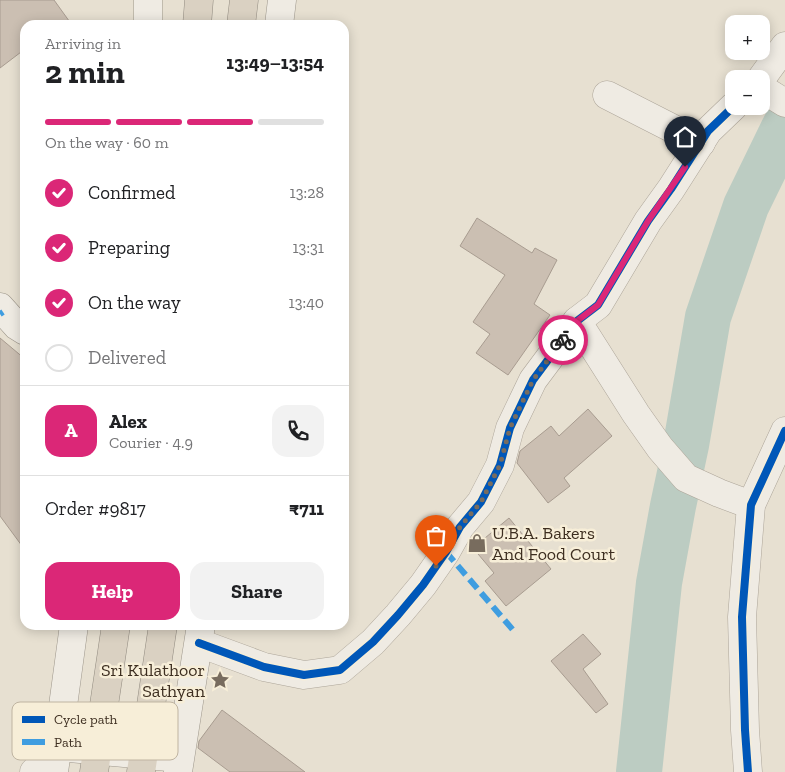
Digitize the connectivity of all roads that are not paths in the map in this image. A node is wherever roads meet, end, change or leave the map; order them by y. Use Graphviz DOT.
graph roads {
  1 [pos="148,0"];
  2 [pos="199,0"];
  3 [pos="244,0"];
  4 [pos="282,0"];
  5 [pos="148,20"];
  6 [pos="197,20"];
  7 [pos="242,20"];
  8 [pos="280,20"];
  9 [pos="785,46"];
  10 [pos="770,92"];
  11 [pos="607,95"];
  12 [pos="725,115"];
  13 [pos="701,142"];
  14 [pos="1,311"];
  15 [pos="577,321"];
  16 [pos="20,328"];
  17 [pos="785,431"];
  18 [pos="751,505"];
  19 [pos="73,630"];
  20 [pos="115,630"];
  21 [pos="162,630"];
  22 [pos="200,634"];
  23 [pos="64,702"];
  24 [pos="105,702"];
  25 [pos="152,702"];
  26 [pos="54,760"];
  27 [pos="76,760"];
  28 [pos="96,761"];
  29 [pos="143,763"];
  30 [pos="178,765"];
  31 [pos="34,772"];
  32 [pos="748,772"];
  1 -- 5 [label="street"];
  2 -- 6 [label="highway"];
  3 -- 7 [label="highway"];
  4 -- 8 [label="street"];
  9 -- 10 [label="street"];
  11 -- 13 [label="street"];
  12 -- 13 [label="street"];
  13 -- 15 [label="street"];
  14 -- 16 [label="street"];
  15 -- 18 [label="street"];
  15 -- 22 [label="street"];
  17 -- 18 [label="street"];
  18 -- 32 [label="street"];
  19 -- 23 [label="street"];
  20 -- 24 [label="highway"];
  21 -- 25 [label="highway"];
  22 -- 30 [label="street"];
  26 -- 31 [label="street"];
  27 -- 28 [label="street"];
  28 -- 29 [label="street"];
  29 -- 30 [label="street"];
}
